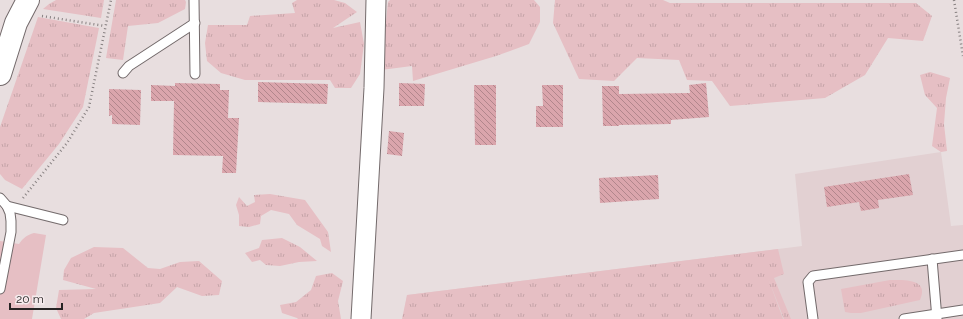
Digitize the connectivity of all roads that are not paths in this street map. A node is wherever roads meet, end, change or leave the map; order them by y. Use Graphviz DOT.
graph roads {
  1 [pos="12,0"];
  2 [pos="194,0"];
  3 [pos="376,0"];
  4 [pos="24,15"];
  5 [pos="195,23"];
  6 [pos="123,73"];
  7 [pos="0,74"];
  8 [pos="194,74"];
  9 [pos="0,198"];
  10 [pos="11,207"];
  11 [pos="63,220"];
  12 [pos="963,255"];
  13 [pos="932,259"];
  14 [pos="0,289"];
  15 [pos="958,314"];
  16 [pos="937,316"];
  17 [pos="361,319"];
  18 [pos="813,319"];
  19 [pos="904,319"];
  1 -- 4 [label="main road"];
  2 -- 5 [label="lane"];
  3 -- 17 [label="street"];
  4 -- 7 [label="main road"];
  5 -- 6 [label="lane"];
  5 -- 8 [label="lane"];
  9 -- 10 [label="lane"];
  10 -- 11 [label="lane"];
  10 -- 14 [label="lane"];
  12 -- 13 [label="lane"];
  13 -- 16 [label="lane"];
  13 -- 18 [label="lane"];
  15 -- 16 [label="lane"];
  16 -- 19 [label="lane"];
}
